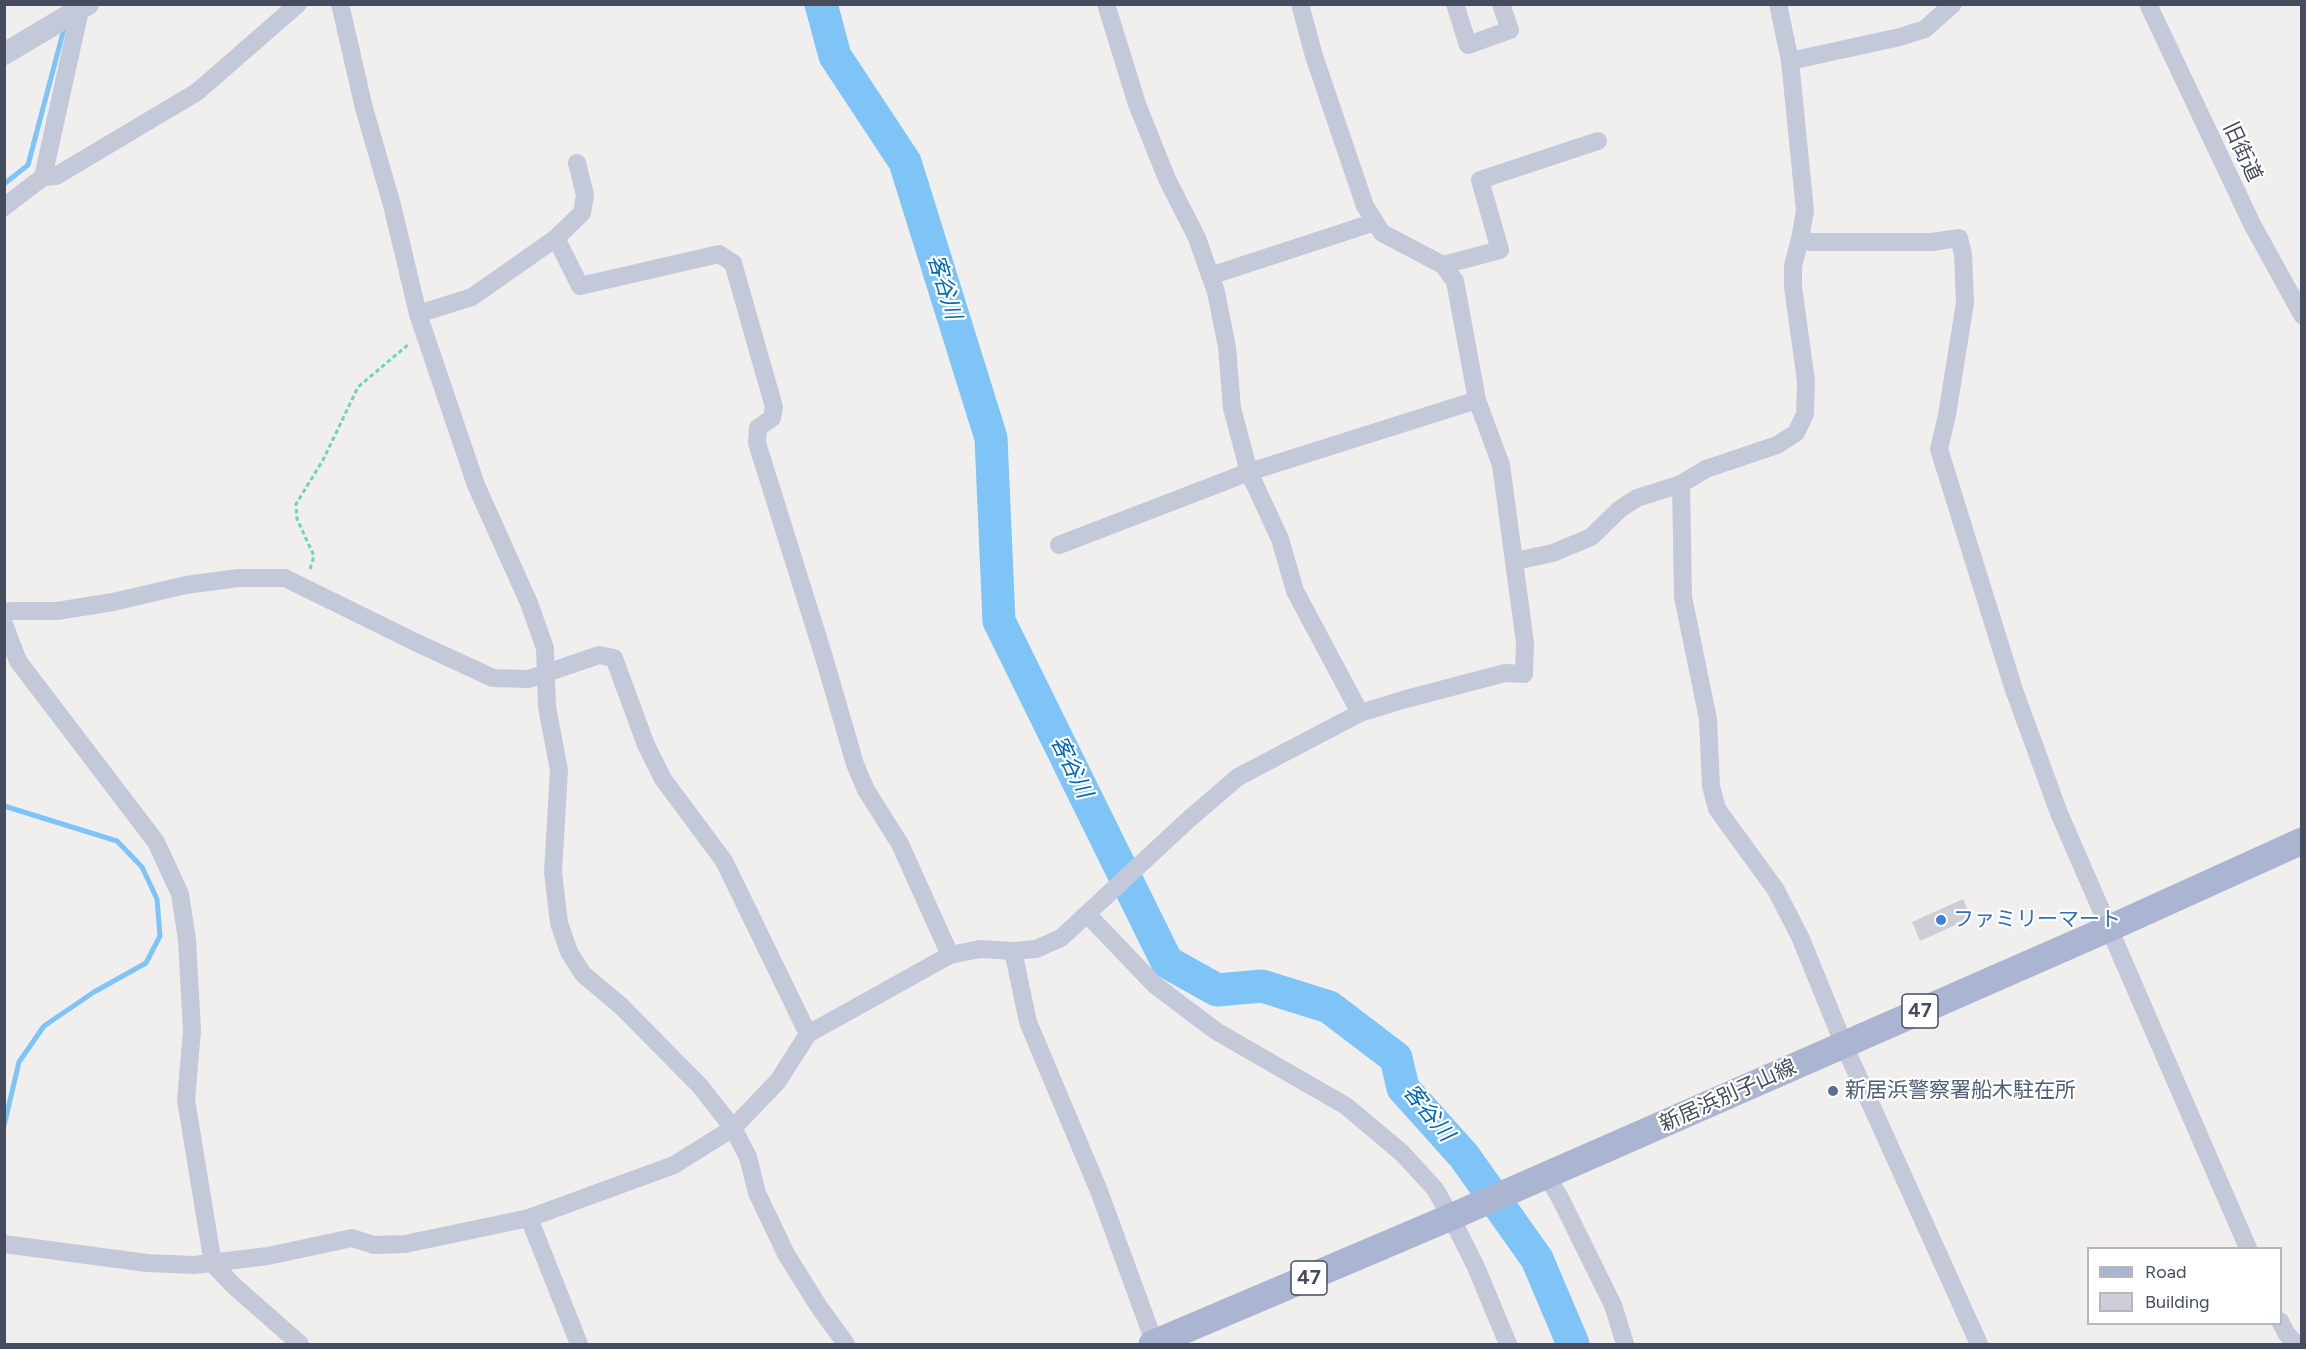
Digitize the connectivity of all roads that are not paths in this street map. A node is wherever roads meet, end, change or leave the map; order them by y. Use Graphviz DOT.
graph roads {
  1 [pos="298,4"];
  2 [pos="340,4"];
  3 [pos="1300,4"];
  4 [pos="1455,4"];
  5 [pos="1501,4"];
  6 [pos="1778,4"];
  7 [pos="1953,4"];
  8 [pos="2148,4"];
  9 [pos="1109,6"];
  10 [pos="82,8"];
  11 [pos="4,54"];
  12 [pos="1790,61"];
  13 [pos="1598,141"];
  14 [pos="577,163"];
  15 [pos="43,177"];
  16 [pos="4,207"];
  17 [pos="1376,222"];
  18 [pos="556,238"];
  19 [pos="1800,239"];
  20 [pos="1443,265"];
  21 [pos="1210,276"];
  22 [pos="2301,315"];
  23 [pos="421,322"];
  24 [pos="1478,400"];
  25 [pos="1249,472"];
  26 [pos="1681,484"];
  27 [pos="1059,545"];
  28 [pos="1515,561"];
  29 [pos="4,614"];
  30 [pos="4,624"];
  31 [pos="545,675"];
  32 [pos="1360,713"];
  33 [pos="2301,841"];
  34 [pos="1089,912"];
  35 [pos="2110,928"];
  36 [pos="1013,951"];
  37 [pos="950,955"];
  38 [pos="808,1034"];
  39 [pos="1844,1045"];
  40 [pos="733,1128"];
  41 [pos="1542,1177"];
  42 [pos="1458,1214"];
  43 [pos="529,1218"];
  44 [pos="4,1244"];
  45 [pos="2248,1247"];
  46 [pos="213,1264"];
  47 [pos="2282,1325"];
  48 [pos="300,1344"];
  49 [pos="579,1344"];
  50 [pos="846,1344"];
  51 [pos="1154,1344"];
  52 [pos="1508,1344"];
  53 [pos="1625,1344"];
  54 [pos="1979,1344"];
  55 [pos="2298,1344"];
  1 -- 15 [label="street"];
  2 -- 23 [label="street"];
  3 -- 17 [label="street"];
  4 -- 5 [label="street"];
  6 -- 12 [label="street"];
  7 -- 12 [label="street"];
  8 -- 22 [label="street, 旧街道"];
  9 -- 21 [label="street"];
  10 -- 11 [label="street"];
  10 -- 15 [label="street"];
  12 -- 19 [label="street"];
  13 -- 20 [label="street"];
  14 -- 18 [label="street"];
  15 -- 16 [label="street"];
  17 -- 20 [label="street"];
  17 -- 21 [label="street"];
  18 -- 23 [label="street"];
  18 -- 37 [label="street"];
  19 -- 26 [label="street"];
  19 -- 35 [label="street"];
  20 -- 24 [label="street"];
  21 -- 25 [label="street"];
  23 -- 31 [label="street"];
  24 -- 25 [label="street"];
  24 -- 28 [label="street"];
  25 -- 27 [label="street"];
  25 -- 32 [label="street"];
  26 -- 28 [label="street"];
  26 -- 39 [label="street"];
  28 -- 32 [label="street"];
  29 -- 31 [label="street"];
  30 -- 46 [label="street"];
  31 -- 38 [label="street"];
  31 -- 40 [label="street"];
  32 -- 34 [label="street"];
  33 -- 35 [label="main road, 新居浜別子山線 / 47"];
  34 -- 36 [label="street"];
  34 -- 42 [label="street"];
  35 -- 39 [label="main road, 新居浜別子山線 / 47"];
  35 -- 45 [label="street"];
  36 -- 37 [label="street"];
  36 -- 51 [label="street"];
  37 -- 38 [label="street"];
  38 -- 40 [label="street"];
  39 -- 41 [label="main road, 新居浜別子山線 / 47"];
  39 -- 54 [label="street"];
  40 -- 43 [label="street"];
  40 -- 50 [label="street"];
  41 -- 42 [label="main road, 新居浜別子山線 / 47"];
  41 -- 53 [label="street"];
  42 -- 51 [label="main road, 新居浜別子山線 / 47"];
  42 -- 52 [label="street"];
  43 -- 46 [label="street"];
  43 -- 49 [label="street"];
  44 -- 46 [label="street"];
  46 -- 48 [label="street"];
  47 -- 55 [label="street"];
}
